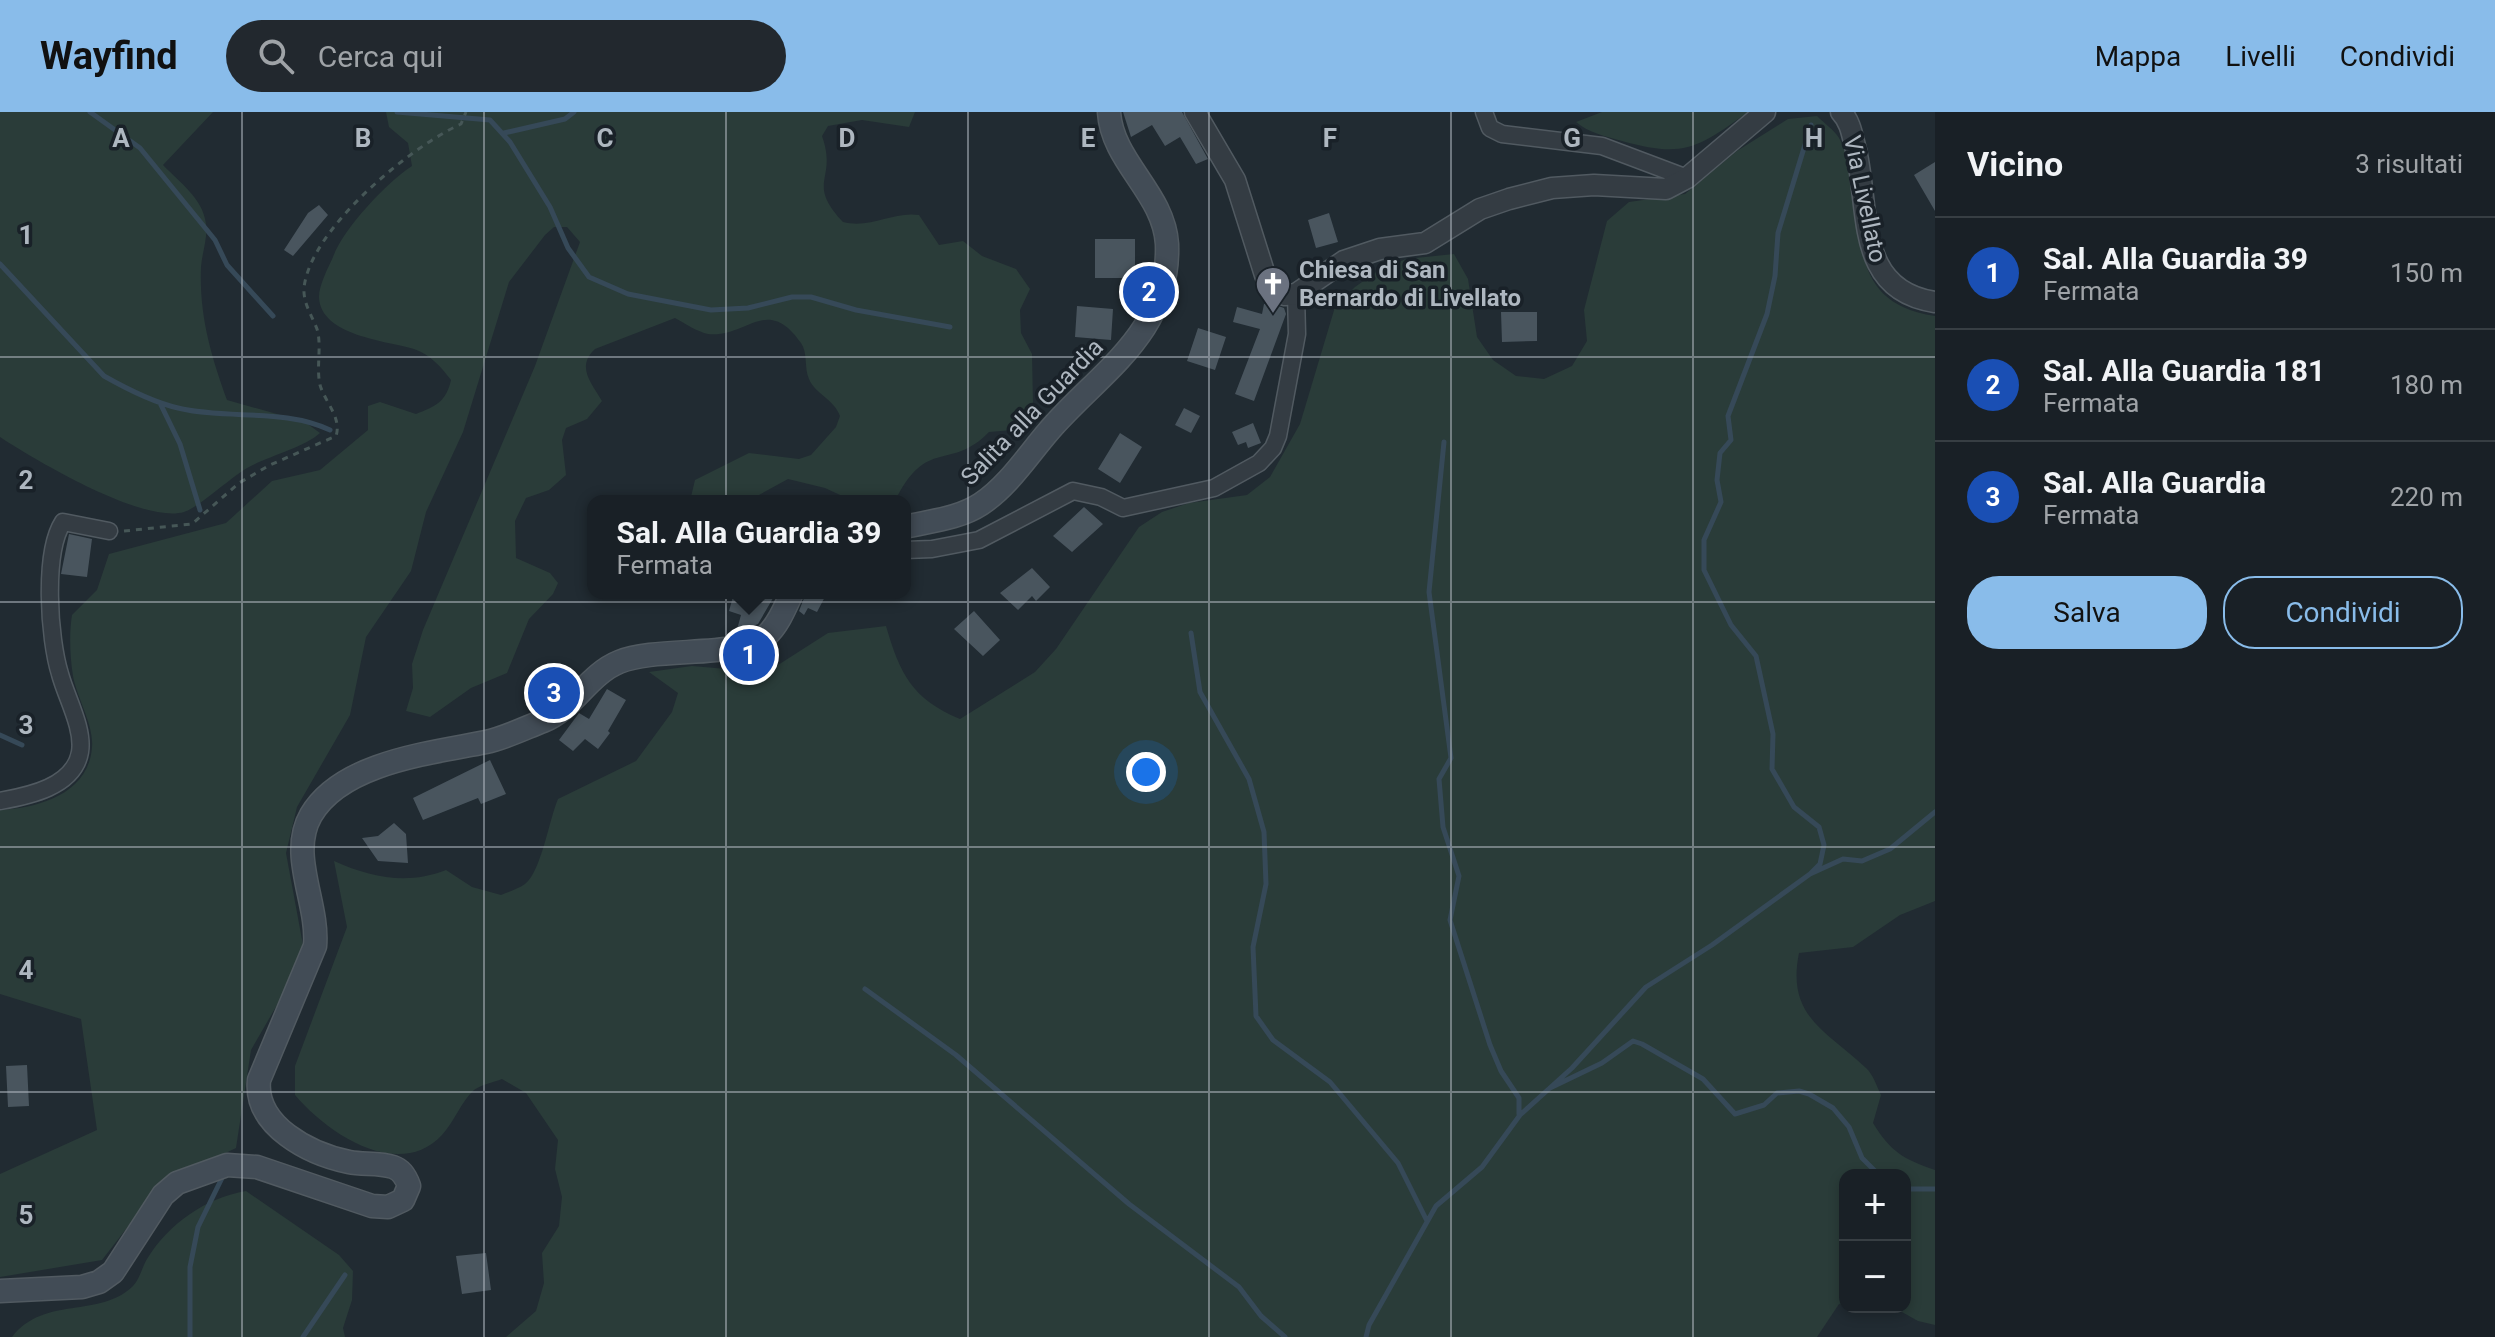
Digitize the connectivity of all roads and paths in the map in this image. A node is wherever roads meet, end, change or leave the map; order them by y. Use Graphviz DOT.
graph roads {
  1 [pos="466,112"];
  2 [pos="1109,112"];
  3 [pos="1195,112"];
  4 [pos="1484,112"];
  5 [pos="1765,112"];
  6 [pos="1841,112"];
  7 [pos="1687,178"];
  8 [pos="1296,294"];
  9 [pos="1935,302"];
  10 [pos="911,526"];
  11 [pos="109,531"];
  12 [pos="911,550"];
  13 [pos="789,599"];
  14 [pos="0,801"];
  15 [pos="0,1291"];
  1 -- 11 [label="path"];
  2 -- 10 [label="main road, Salita alla Guardia"];
  3 -- 8 [label="street"];
  4 -- 7 [label="street"];
  5 -- 7 [label="street"];
  6 -- 9 [label="street, Via Livellato"];
  7 -- 8 [label="street"];
  8 -- 12 [label="street"];
  11 -- 14 [label="street"];
  13 -- 15 [label="main road"];
}
